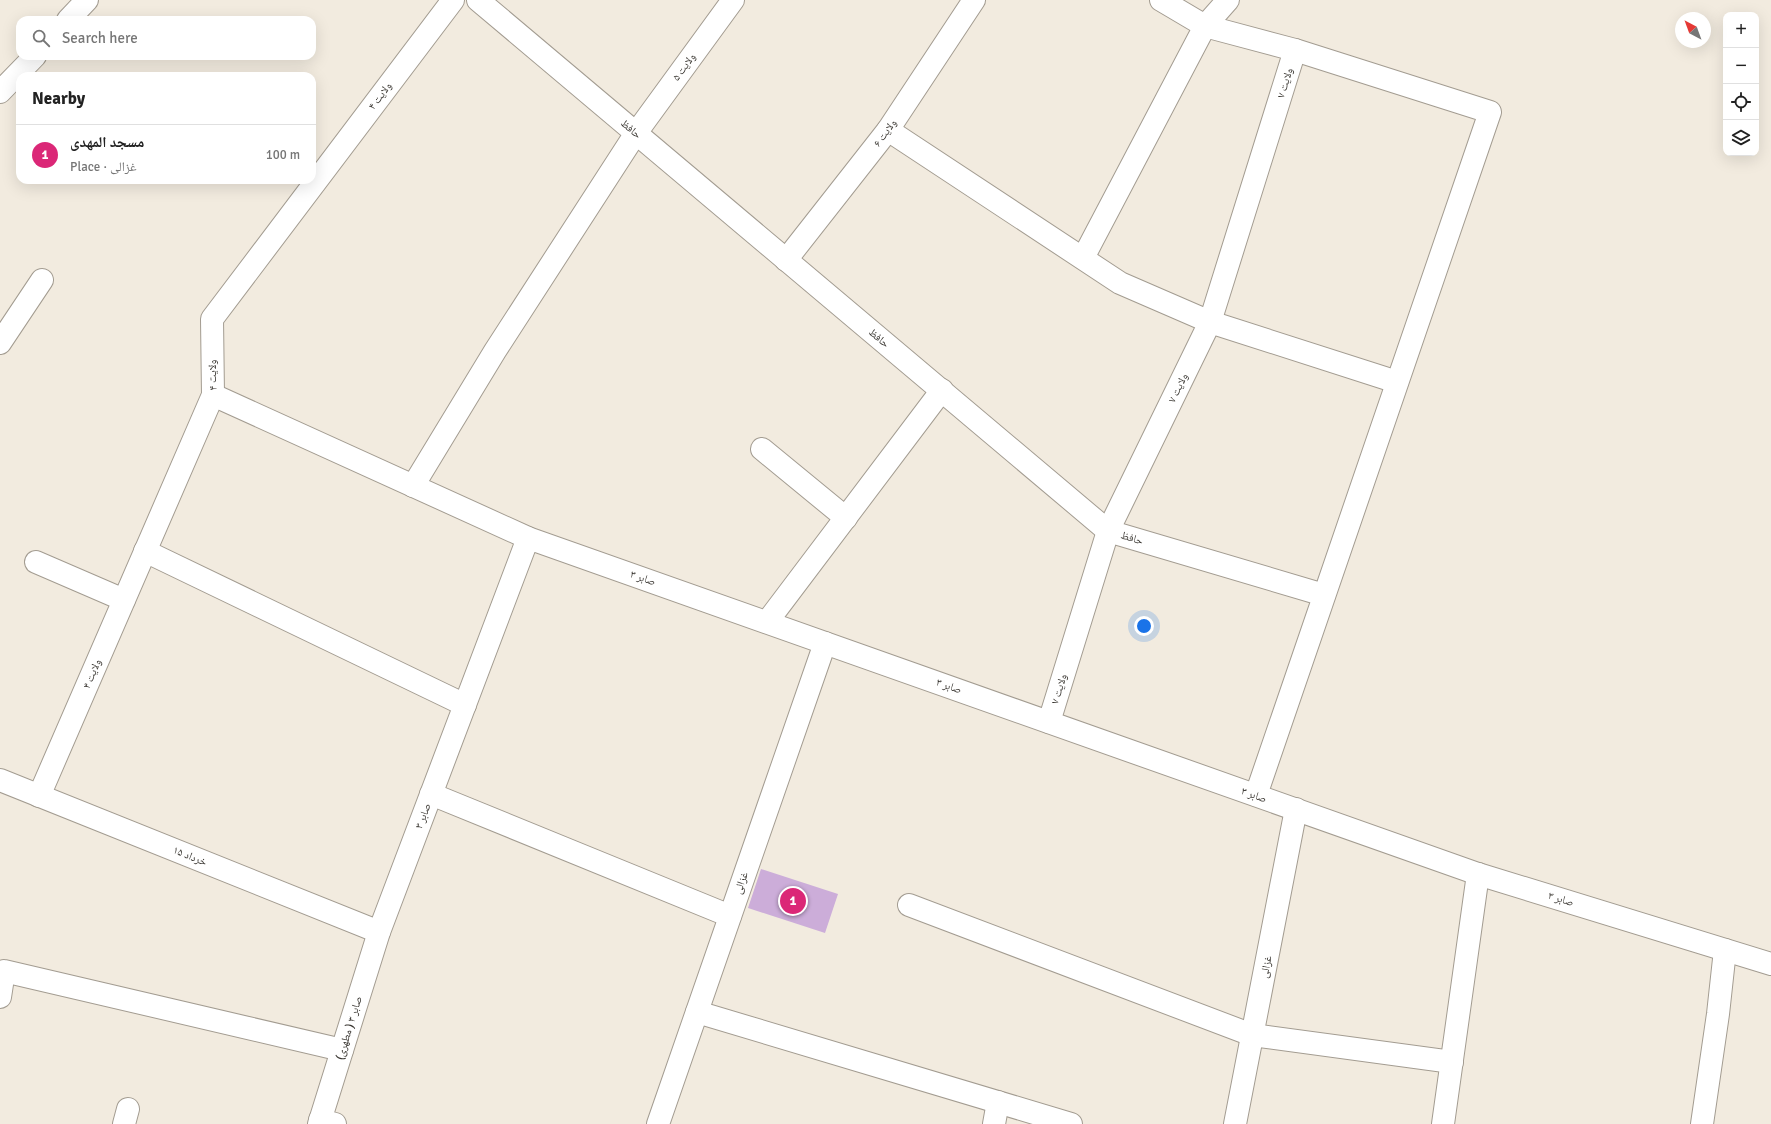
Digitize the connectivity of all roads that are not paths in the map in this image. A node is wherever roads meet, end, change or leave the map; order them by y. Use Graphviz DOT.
graph roads {
  1 [pos="87,0"];
  2 [pos="453,0"];
  3 [pos="478,0"];
  4 [pos="733,0"];
  5 [pos="974,0"];
  6 [pos="1161,0"];
  7 [pos="1228,0"];
  8 [pos="72,16"];
  9 [pos="1205,26"];
  10 [pos="1295,50"];
  11 [pos="31,60"];
  12 [pos="19,72"];
  13 [pos="16,76"];
  14 [pos="0,92"];
  15 [pos="888,130"];
  16 [pos="636,133"];
  17 [pos="316,181"];
  18 [pos="314,184"];
  19 [pos="1083,258"];
  20 [pos="786,260"];
  21 [pos="42,280"];
  22 [pos="1210,322"];
  23 [pos="0,343"];
  24 [pos="1397,382"];
  25 [pos="942,390"];
  26 [pos="213,395"];
  27 [pos="762,449"];
  28 [pos="413,486"];
  29 [pos="846,518"];
  30 [pos="1108,530"];
  31 [pos="528,538"];
  32 [pos="145,551"];
  33 [pos="36,562"];
  34 [pos="1324,595"];
  35 [pos="124,600"];
  36 [pos="766,622"];
  37 [pos="825,642"];
  38 [pos="464,705"];
  39 [pos="1049,722"];
  40 [pos="0,780"];
  41 [pos="431,794"];
  42 [pos="1256,795"];
  43 [pos="39,796"];
  44 [pos="1296,809"];
  45 [pos="1478,874"];
  46 [pos="910,905"];
  47 [pos="730,916"];
  48 [pos="379,932"];
  49 [pos="1725,950"];
  50 [pos="1771,964"];
  51 [pos="0,997"];
  52 [pos="697,1012"];
  53 [pos="1252,1035"];
  54 [pos="342,1050"];
  55 [pos="1452,1062"];
  56 [pos="998,1102"];
  57 [pos="325,1123"];
  58 [pos="658,1124"];
  59 [pos="994,1124"];
  60 [pos="1071,1124"];
  61 [pos="1235,1124"];
  62 [pos="1443,1124"];
  63 [pos="1702,1124"];
  1 -- 8 [label="street"];
  2 -- 17 [label="street, ولایت ۴"];
  3 -- 16 [label="street, حافظ"];
  4 -- 16 [label="street, ولایت ۵"];
  5 -- 15 [label="street, ولایت ۶"];
  6 -- 9 [label="street"];
  7 -- 9 [label="street"];
  9 -- 10 [label="street"];
  9 -- 19 [label="street"];
  10 -- 22 [label="street, ولایت ۷"];
  10 -- 24 [label="street"];
  11 -- 12 [label="street"];
  13 -- 14 [label="street"];
  15 -- 19 [label="street"];
  15 -- 20 [label="street, ولایت ۶"];
  16 -- 20 [label="street, حافظ"];
  16 -- 28 [label="street, ولایت ۵"];
  18 -- 26 [label="street, ولایت ۴"];
  19 -- 22 [label="street"];
  20 -- 25 [label="street, حافظ"];
  21 -- 23 [label="street"];
  22 -- 24 [label="street"];
  22 -- 30 [label="street, ولایت ۷"];
  24 -- 34 [label="street"];
  25 -- 29 [label="street"];
  25 -- 30 [label="street, حافظ"];
  26 -- 28 [label="street"];
  26 -- 32 [label="street, ولایت ۴"];
  27 -- 29 [label="street"];
  28 -- 31 [label="street"];
  29 -- 36 [label="street"];
  30 -- 34 [label="street, حافظ"];
  30 -- 39 [label="street, ولایت ۷"];
  31 -- 36 [label="street, صابر ۳"];
  31 -- 38 [label="street, صابر ۳"];
  32 -- 35 [label="street, ولایت ۴"];
  32 -- 38 [label="street"];
  33 -- 35 [label="street"];
  34 -- 42 [label="street"];
  35 -- 43 [label="street, ولایت ۴"];
  36 -- 37 [label="street, صابر ۳"];
  37 -- 39 [label="street, صابر ۳"];
  37 -- 47 [label="street, غزالی"];
  38 -- 41 [label="street, صابر ۳"];
  39 -- 42 [label="street, صابر ۳"];
  40 -- 43 [label="street, ۱۵ خرداد"];
  41 -- 47 [label="street"];
  41 -- 48 [label="street, صابر ۳"];
  42 -- 44 [label="street, صابر ۳"];
  43 -- 48 [label="street, ۱۵ خرداد"];
  44 -- 45 [label="street, صابر ۳"];
  44 -- 53 [label="street, غزالی"];
  45 -- 49 [label="street, صابر ۳"];
  45 -- 55 [label="street"];
  46 -- 53 [label="street"];
  47 -- 52 [label="street, غزالی"];
  48 -- 54 [label="street, صابر ۳ ( مطهری)"];
  49 -- 50 [label="street, صابر ۳"];
  49 -- 63 [label="street"];
  51 -- 54 [label="street"];
  52 -- 56 [label="street"];
  52 -- 58 [label="street, غزالی"];
  53 -- 55 [label="street"];
  53 -- 61 [label="street, غزالی"];
  54 -- 57 [label="street, صابر ۳ ( مطهری)"];
  55 -- 62 [label="street"];
  56 -- 59 [label="street"];
  56 -- 60 [label="street"];
}
